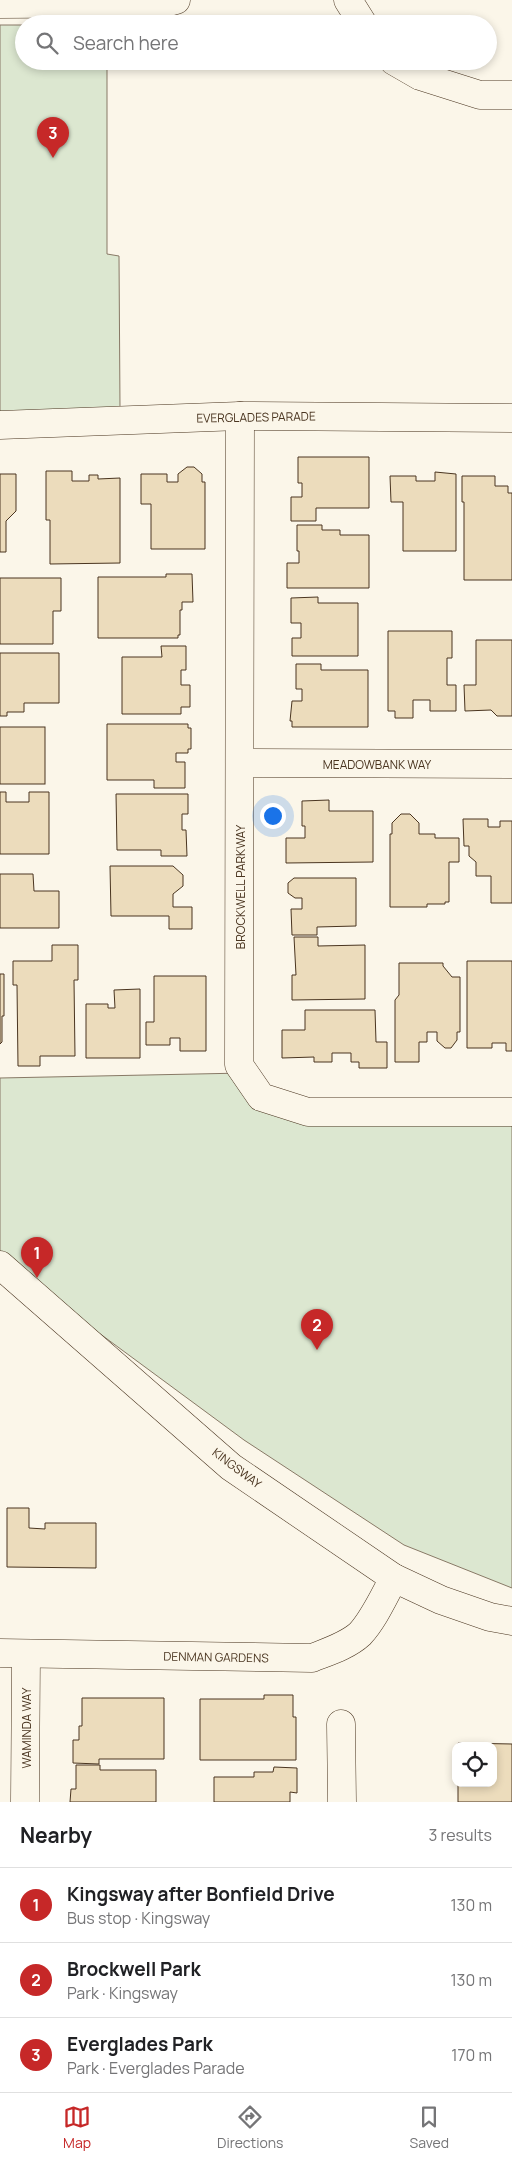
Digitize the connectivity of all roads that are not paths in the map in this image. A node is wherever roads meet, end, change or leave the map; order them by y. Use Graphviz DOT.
graph roads {
  1 [pos="176,0"];
  2 [pos="348,0"];
  3 [pos="0,4"];
  4 [pos="357,15"];
  5 [pos="410,70"];
  6 [pos="512,95"];
  7 [pos="240,416"];
  8 [pos="512,418"];
  9 [pos="0,425"];
  10 [pos="241,764"];
  11 [pos="512,764"];
  12 [pos="512,1112"];
  13 [pos="0,1265"];
  14 [pos="394,1578"];
  15 [pos="510,1625"];
  16 [pos="13,1654"];
  17 [pos="341,1724"];
  18 [pos="25,1802"];
  19 [pos="342,1802"];
  1 -- 3 [label="street"];
  2 -- 4 [label="street"];
  5 -- 6 [label="street"];
  7 -- 8 [label="street, EVERGLADES PARADE"];
  7 -- 9 [label="street, EVERGLADES PARADE"];
  7 -- 10 [label="street, BROCKWELL PARKWAY"];
  10 -- 11 [label="street, MEADOWBANK WAY"];
  10 -- 12 [label="street, BROCKWELL PARKWAY"];
  13 -- 14 [label="street, KINGSWAY"];
  14 -- 15 [label="street, KINGSWAY"];
  14 -- 16 [label="street, DENMAN GARDENS"];
  16 -- 18 [label="street, WAMINDA WAY"];
  17 -- 19 [label="street"];
}
